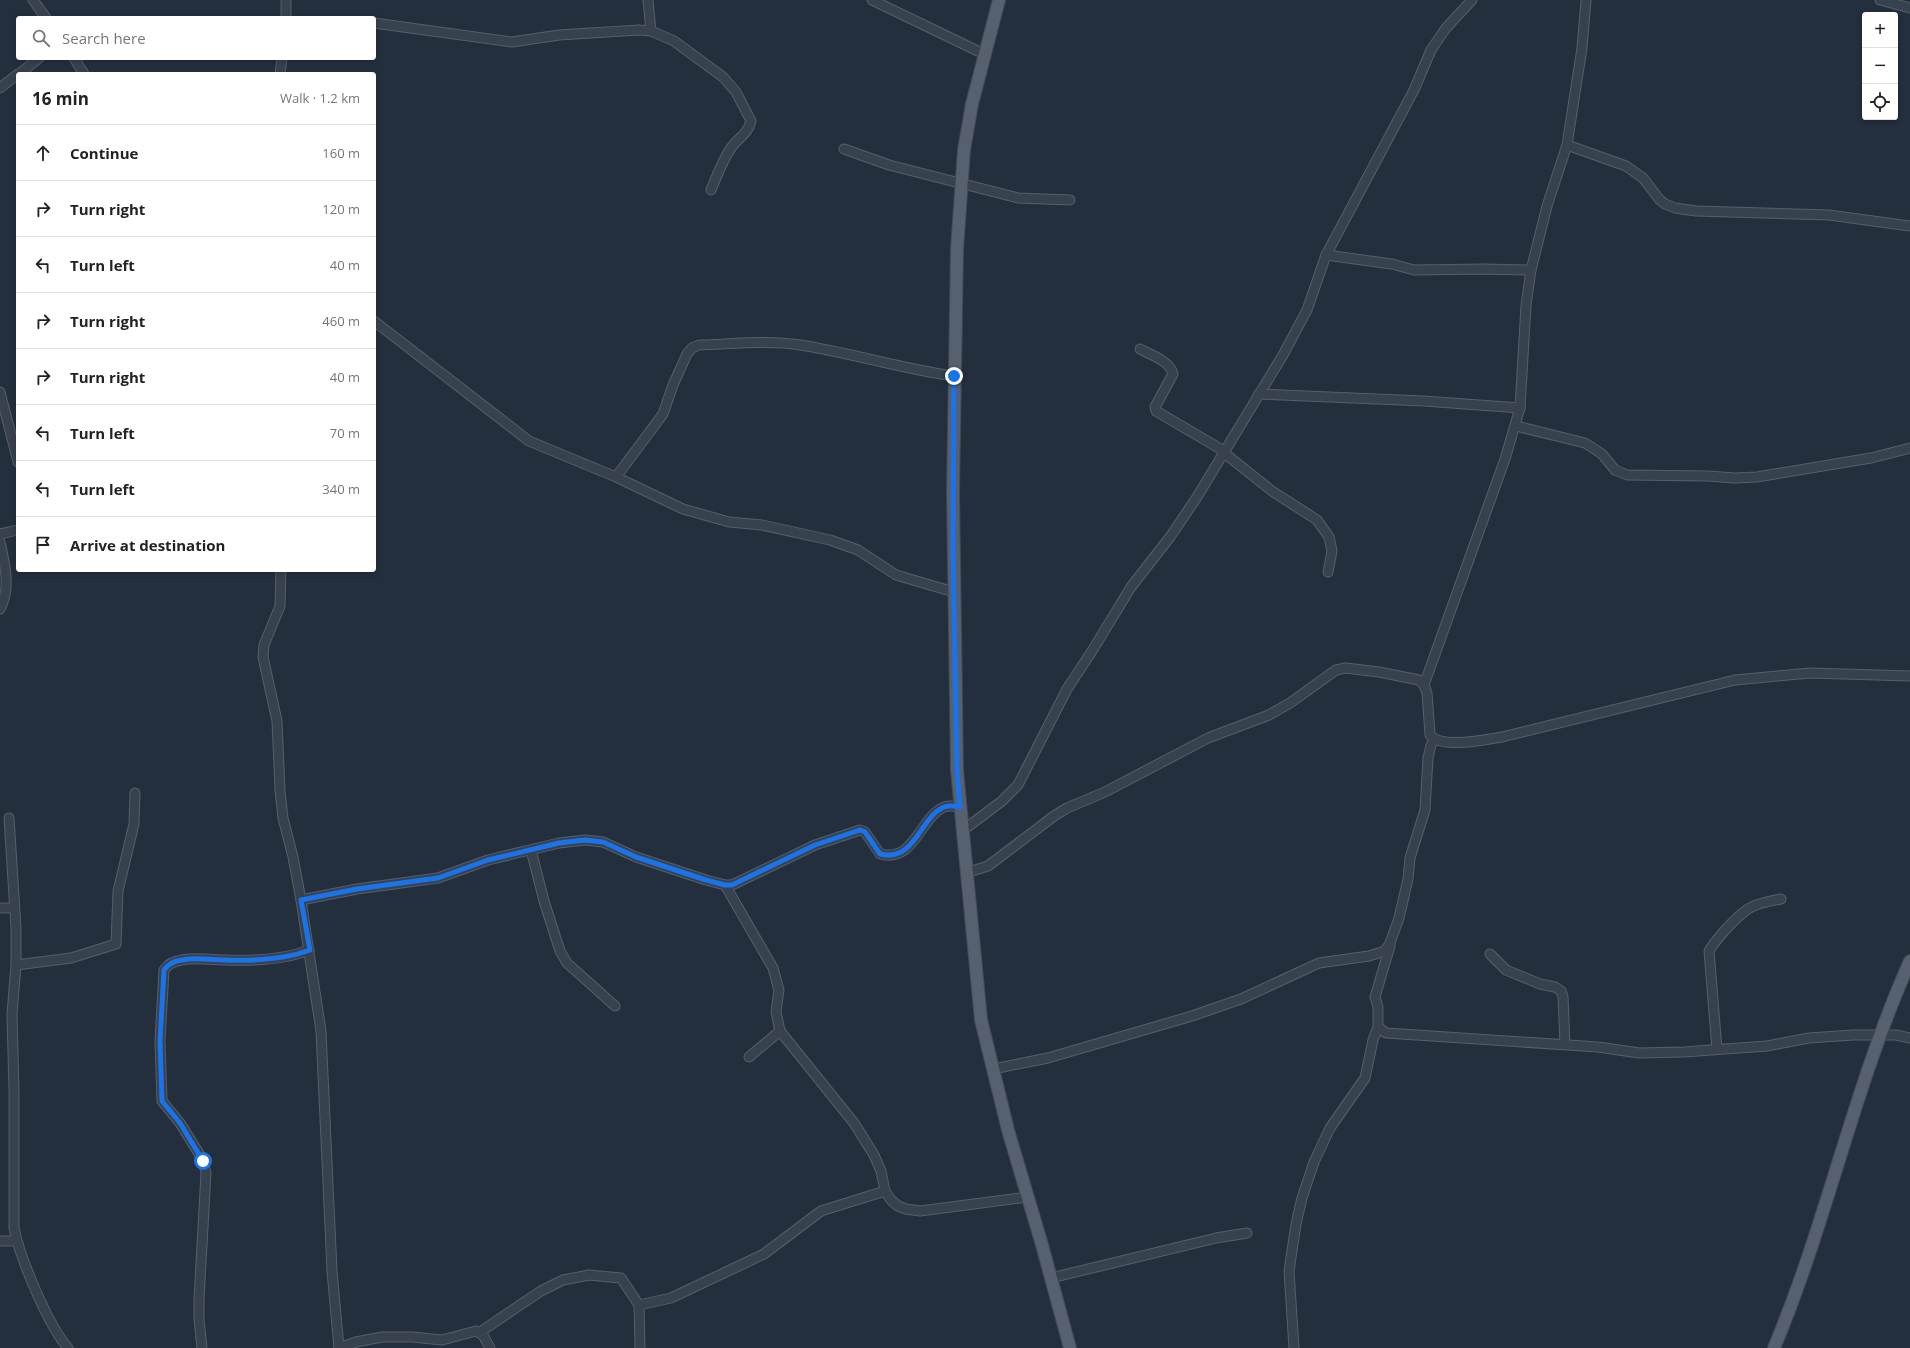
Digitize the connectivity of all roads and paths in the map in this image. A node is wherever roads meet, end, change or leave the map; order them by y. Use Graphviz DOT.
graph roads {
  1 [pos="33,0"];
  2 [pos="286,0"];
  3 [pos="648,0"];
  4 [pos="872,0"];
  5 [pos="998,0"];
  6 [pos="1472,0"];
  7 [pos="1586,0"];
  8 [pos="1880,0"];
  9 [pos="1895,2"];
  10 [pos="1910,8"];
  11 [pos="45,16"];
  12 [pos="286,16"];
  13 [pos="376,23"];
  14 [pos="651,31"];
  15 [pos="984,54"];
  16 [pos="36,60"];
  17 [pos="75,60"];
  18 [pos="282,60"];
  19 [pos="21,72"];
  20 [pos="83,72"];
  21 [pos="280,72"];
  22 [pos="16,76"];
  23 [pos="0,88"];
  24 [pos="1566,145"];
  25 [pos="844,149"];
  26 [pos="962,183"];
  27 [pos="711,190"];
  28 [pos="1070,200"];
  29 [pos="1910,226"];
  30 [pos="1326,255"];
  31 [pos="1531,270"];
  32 [pos="376,323"];
  33 [pos="1140,349"];
  34 [pos="954,376"];
  35 [pos="0,392"];
  36 [pos="1259,394"];
  37 [pos="1520,408"];
  38 [pos="1516,426"];
  39 [pos="1910,448"];
  40 [pos="1223,452"];
  41 [pos="16,454"];
  42 [pos="616,477"];
  43 [pos="16,530"];
  44 [pos="0,534"];
  45 [pos="0,542"];
  46 [pos="281,572"];
  47 [pos="1328,572"];
  48 [pos="954,592"];
  49 [pos="0,609"];
  50 [pos="1910,676"];
  51 [pos="1424,685"];
  52 [pos="1434,740"];
  53 [pos="135,793"];
  54 [pos="960,807"];
  55 [pos="9,818"];
  56 [pos="962,831"];
  57 [pos="531,850"];
  58 [pos="966,873"];
  59 [pos="725,885"];
  60 [pos="1781,899"];
  61 [pos="301,900"];
  62 [pos="0,908"];
  63 [pos="14,908"];
  64 [pos="1390,943"];
  65 [pos="310,950"];
  66 [pos="1490,954"];
  67 [pos="1358,958"];
  68 [pos="1910,961"];
  69 [pos="16,965"];
  70 [pos="1383,967"];
  71 [pos="616,1006"];
  72 [pos="1378,1026"];
  73 [pos="780,1031"];
  74 [pos="1879,1035"];
  75 [pos="1910,1038"];
  76 [pos="1565,1044"];
  77 [pos="1717,1049"];
  78 [pos="749,1057"];
  79 [pos="993,1069"];
  80 [pos="885,1191"];
  81 [pos="1028,1197"];
  82 [pos="1247,1233"];
  83 [pos="0,1241"];
  84 [pos="16,1241"];
  85 [pos="1051,1278"];
  86 [pos="639,1305"];
  87 [pos="480,1332"];
  88 [pos="68,1348"];
  89 [pos="202,1348"];
  90 [pos="339,1348"];
  91 [pos="490,1348"];
  92 [pos="640,1348"];
  93 [pos="1070,1348"];
  94 [pos="1294,1348"];
  95 [pos="1774,1348"];
  1 -- 11 [label="street"];
  2 -- 12 [label="street"];
  3 -- 14 [label="street"];
  4 -- 15 [label="street"];
  5 -- 15 [label="main road"];
  6 -- 30 [label="street"];
  7 -- 24 [label="street"];
  8 -- 9 [label="street"];
  9 -- 10 [label="street"];
  13 -- 14 [label="street"];
  14 -- 27 [label="street"];
  15 -- 26 [label="main road"];
  16 -- 19 [label="street"];
  17 -- 20 [label="street"];
  18 -- 21 [label="street"];
  22 -- 23 [label="street"];
  24 -- 29 [label="street"];
  24 -- 31 [label="street"];
  25 -- 26 [label="street"];
  26 -- 28 [label="street"];
  26 -- 34 [label="main road"];
  30 -- 31 [label="street"];
  30 -- 36 [label="street"];
  31 -- 37 [label="street"];
  32 -- 42 [label="street"];
  33 -- 40 [label="street"];
  34 -- 42 [label="street"];
  34 -- 48 [label="main road"];
  35 -- 41 [label="street"];
  36 -- 37 [label="street"];
  36 -- 40 [label="street"];
  37 -- 38 [label="street"];
  38 -- 39 [label="street"];
  38 -- 51 [label="street"];
  40 -- 47 [label="street"];
  40 -- 56 [label="street"];
  42 -- 48 [label="street"];
  43 -- 44 [label="street"];
  45 -- 49 [label="street"];
  46 -- 61 [label="street"];
  48 -- 54 [label="main road"];
  50 -- 52 [label="street"];
  51 -- 52 [label="street"];
  51 -- 58 [label="street"];
  52 -- 64 [label="street"];
  53 -- 69 [label="street"];
  54 -- 56 [label="main road"];
  54 -- 59 [label="street"];
  55 -- 63 [label="street"];
  56 -- 58 [label="main road"];
  57 -- 59 [label="street"];
  57 -- 61 [label="street"];
  57 -- 71 [label="street"];
  58 -- 79 [label="main road"];
  59 -- 73 [label="street"];
  60 -- 77 [label="street"];
  61 -- 65 [label="street"];
  62 -- 63 [label="street"];
  63 -- 69 [label="street"];
  64 -- 67 [label="street"];
  64 -- 70 [label="street"];
  65 -- 89 [label="street"];
  65 -- 90 [label="street"];
  66 -- 76 [label="street"];
  67 -- 70 [label="street"];
  67 -- 79 [label="street"];
  68 -- 74 [label="main road"];
  69 -- 84 [label="street"];
  70 -- 72 [label="street"];
  72 -- 76 [label="street"];
  72 -- 94 [label="street"];
  73 -- 78 [label="street"];
  73 -- 80 [label="street"];
  74 -- 75 [label="street"];
  74 -- 77 [label="street"];
  74 -- 95 [label="main road"];
  76 -- 77 [label="street"];
  79 -- 81 [label="main road"];
  80 -- 81 [label="street"];
  80 -- 86 [label="street"];
  81 -- 85 [label="main road"];
  82 -- 85 [label="street"];
  83 -- 84 [label="street"];
  84 -- 88 [label="street"];
  85 -- 93 [label="main road"];
  86 -- 87 [label="street"];
  86 -- 92 [label="street"];
  87 -- 90 [label="street"];
  87 -- 91 [label="street"];
}
